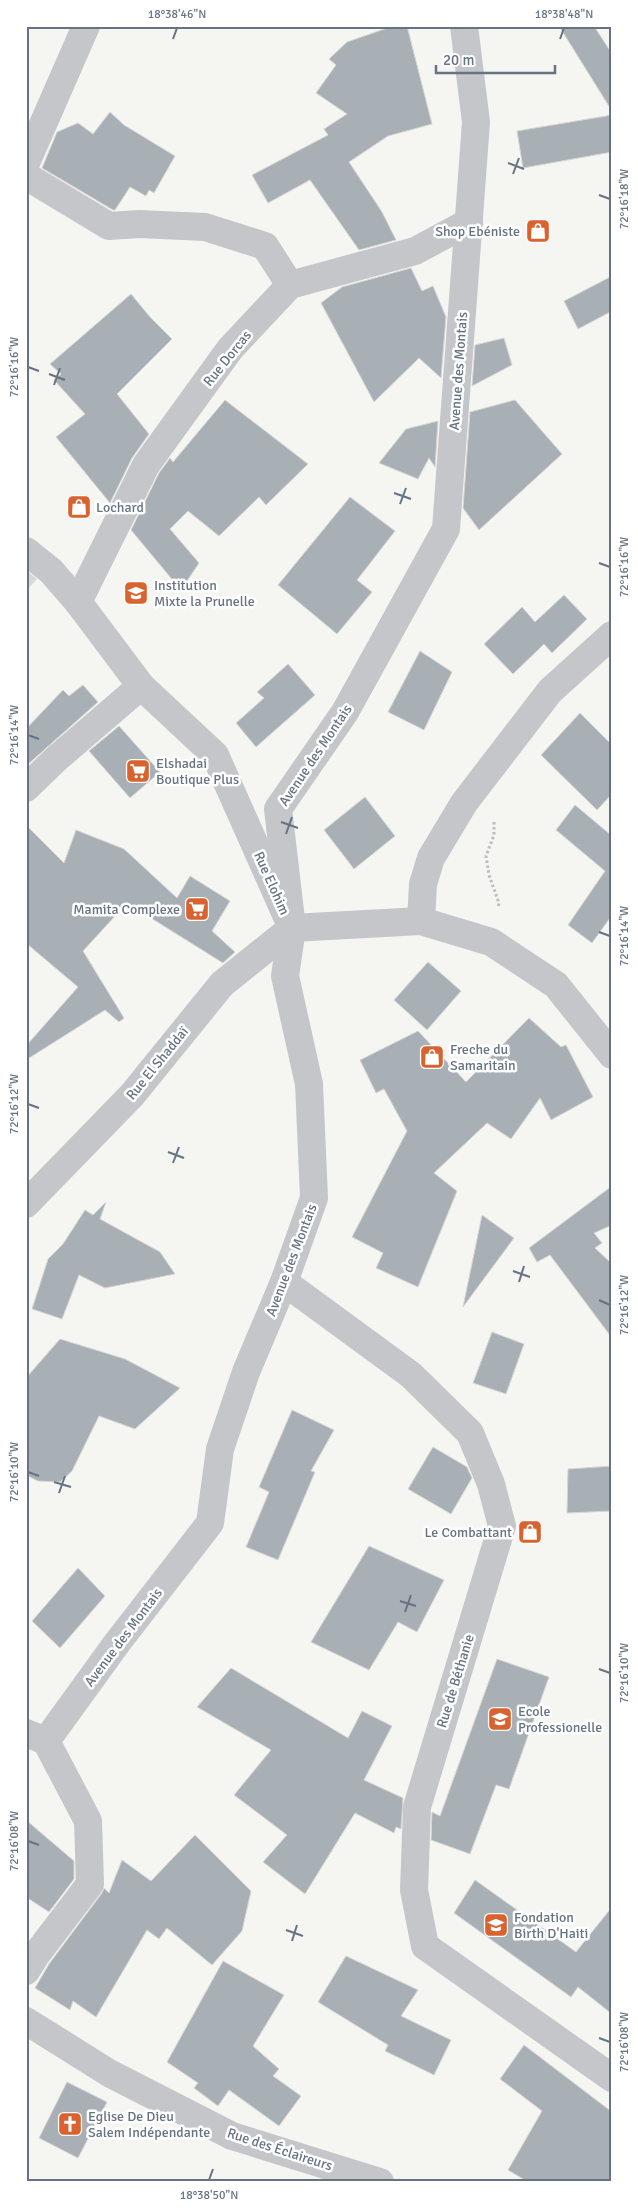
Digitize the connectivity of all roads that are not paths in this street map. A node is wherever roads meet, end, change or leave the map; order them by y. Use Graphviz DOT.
graph roads {
  1 [pos="86,26"];
  2 [pos="464,26"];
  3 [pos="26,163"];
  4 [pos="26,176"];
  5 [pos="469,222"];
  6 [pos="290,285"];
  7 [pos="26,551"];
  8 [pos="78,602"];
  9 [pos="612,635"];
  10 [pos="141,686"];
  11 [pos="26,788"];
  12 [pos="421,921"];
  13 [pos="292,928"];
  14 [pos="612,1055"];
  15 [pos="26,1204"];
  16 [pos="284,1282"];
  17 [pos="36,1737"];
  18 [pos="26,1971"];
  19 [pos="26,2022"];
  20 [pos="612,2078"];
  21 [pos="380,2182"];
  1 -- 3 [label="street"];
  2 -- 5 [label="street, Avenue des Montais"];
  4 -- 6 [label="street"];
  5 -- 6 [label="street"];
  5 -- 13 [label="street, Avenue des Montais"];
  6 -- 8 [label="street, Rue Dorcas"];
  7 -- 8 [label="street, Rue Elohim"];
  8 -- 10 [label="street, Rue Elohim"];
  9 -- 12 [label="street"];
  10 -- 11 [label="street"];
  10 -- 13 [label="street, Rue Elohim"];
  12 -- 13 [label="street, Rue Elohim"];
  12 -- 14 [label="street, Rue Elohim"];
  13 -- 15 [label="street, Rue El Shaddaï"];
  13 -- 16 [label="street, Avenue des Montais"];
  16 -- 17 [label="street, Avenue des Montais"];
  16 -- 20 [label="street, Rue de Béthanie"];
  17 -- 18 [label="street"];
  19 -- 21 [label="street, Rue des Éclaireurs"];
}
